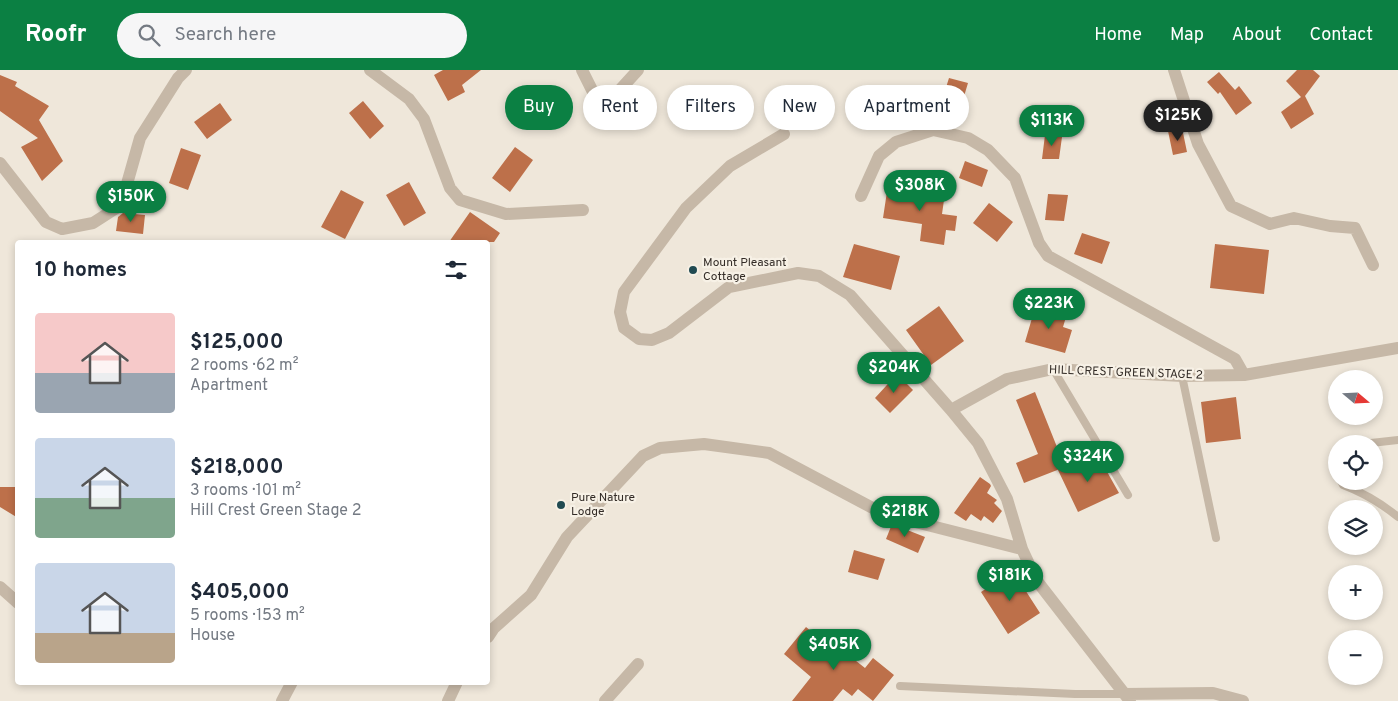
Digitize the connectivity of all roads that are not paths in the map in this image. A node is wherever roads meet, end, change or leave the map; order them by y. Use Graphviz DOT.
graph roads {
  1 [pos="186,70"];
  2 [pos="370,70"];
  3 [pos="582,70"];
  4 [pos="638,70"];
  5 [pos="1174,70"];
  6 [pos="784,134"];
  7 [pos="0,163"];
  8 [pos="861,196"];
  9 [pos="583,210"];
  10 [pos="1373,265"];
  11 [pos="1398,348"];
  12 [pos="1053,369"];
  13 [pos="1244,375"];
  14 [pos="1182,376"];
  15 [pos="951,410"];
  16 [pos="1398,440"];
  17 [pos="1383,442"];
  18 [pos="1357,490"];
  19 [pos="1128,495"];
  20 [pos="1398,517"];
  21 [pos="1216,538"];
  22 [pos="1022,549"];
  23 [pos="0,587"];
  24 [pos="15,600"];
  25 [pos="490,634"];
  26 [pos="638,664"];
  27 [pos="290,685"];
  28 [pos="456,685"];
  29 [pos="900,686"];
  30 [pos="1128,698"];
  31 [pos="282,701"];
  32 [pos="448,701"];
  33 [pos="605,701"];
  34 [pos="1243,701"];
  1 -- 7 [label="street"];
  2 -- 9 [label="street"];
  3 -- 4 [label="street"];
  5 -- 10 [label="street"];
  6 -- 15 [label="street"];
  8 -- 13 [label="street"];
  11 -- 13 [label="street, HILL CREST GREEN STAGE 2"];
  12 -- 14 [label="street, HILL CREST GREEN STAGE 2"];
  12 -- 15 [label="street, HILL CREST GREEN STAGE 2"];
  12 -- 19 [label="lane"];
  13 -- 14 [label="street, HILL CREST GREEN STAGE 2"];
  14 -- 21 [label="lane"];
  15 -- 22 [label="street"];
  16 -- 17 [label="lane"];
  18 -- 20 [label="lane"];
  22 -- 25 [label="street"];
  22 -- 30 [label="street"];
  23 -- 24 [label="street"];
  26 -- 33 [label="street"];
  27 -- 31 [label="street"];
  28 -- 32 [label="street"];
  29 -- 30 [label="lane"];
  30 -- 34 [label="street"];
}
